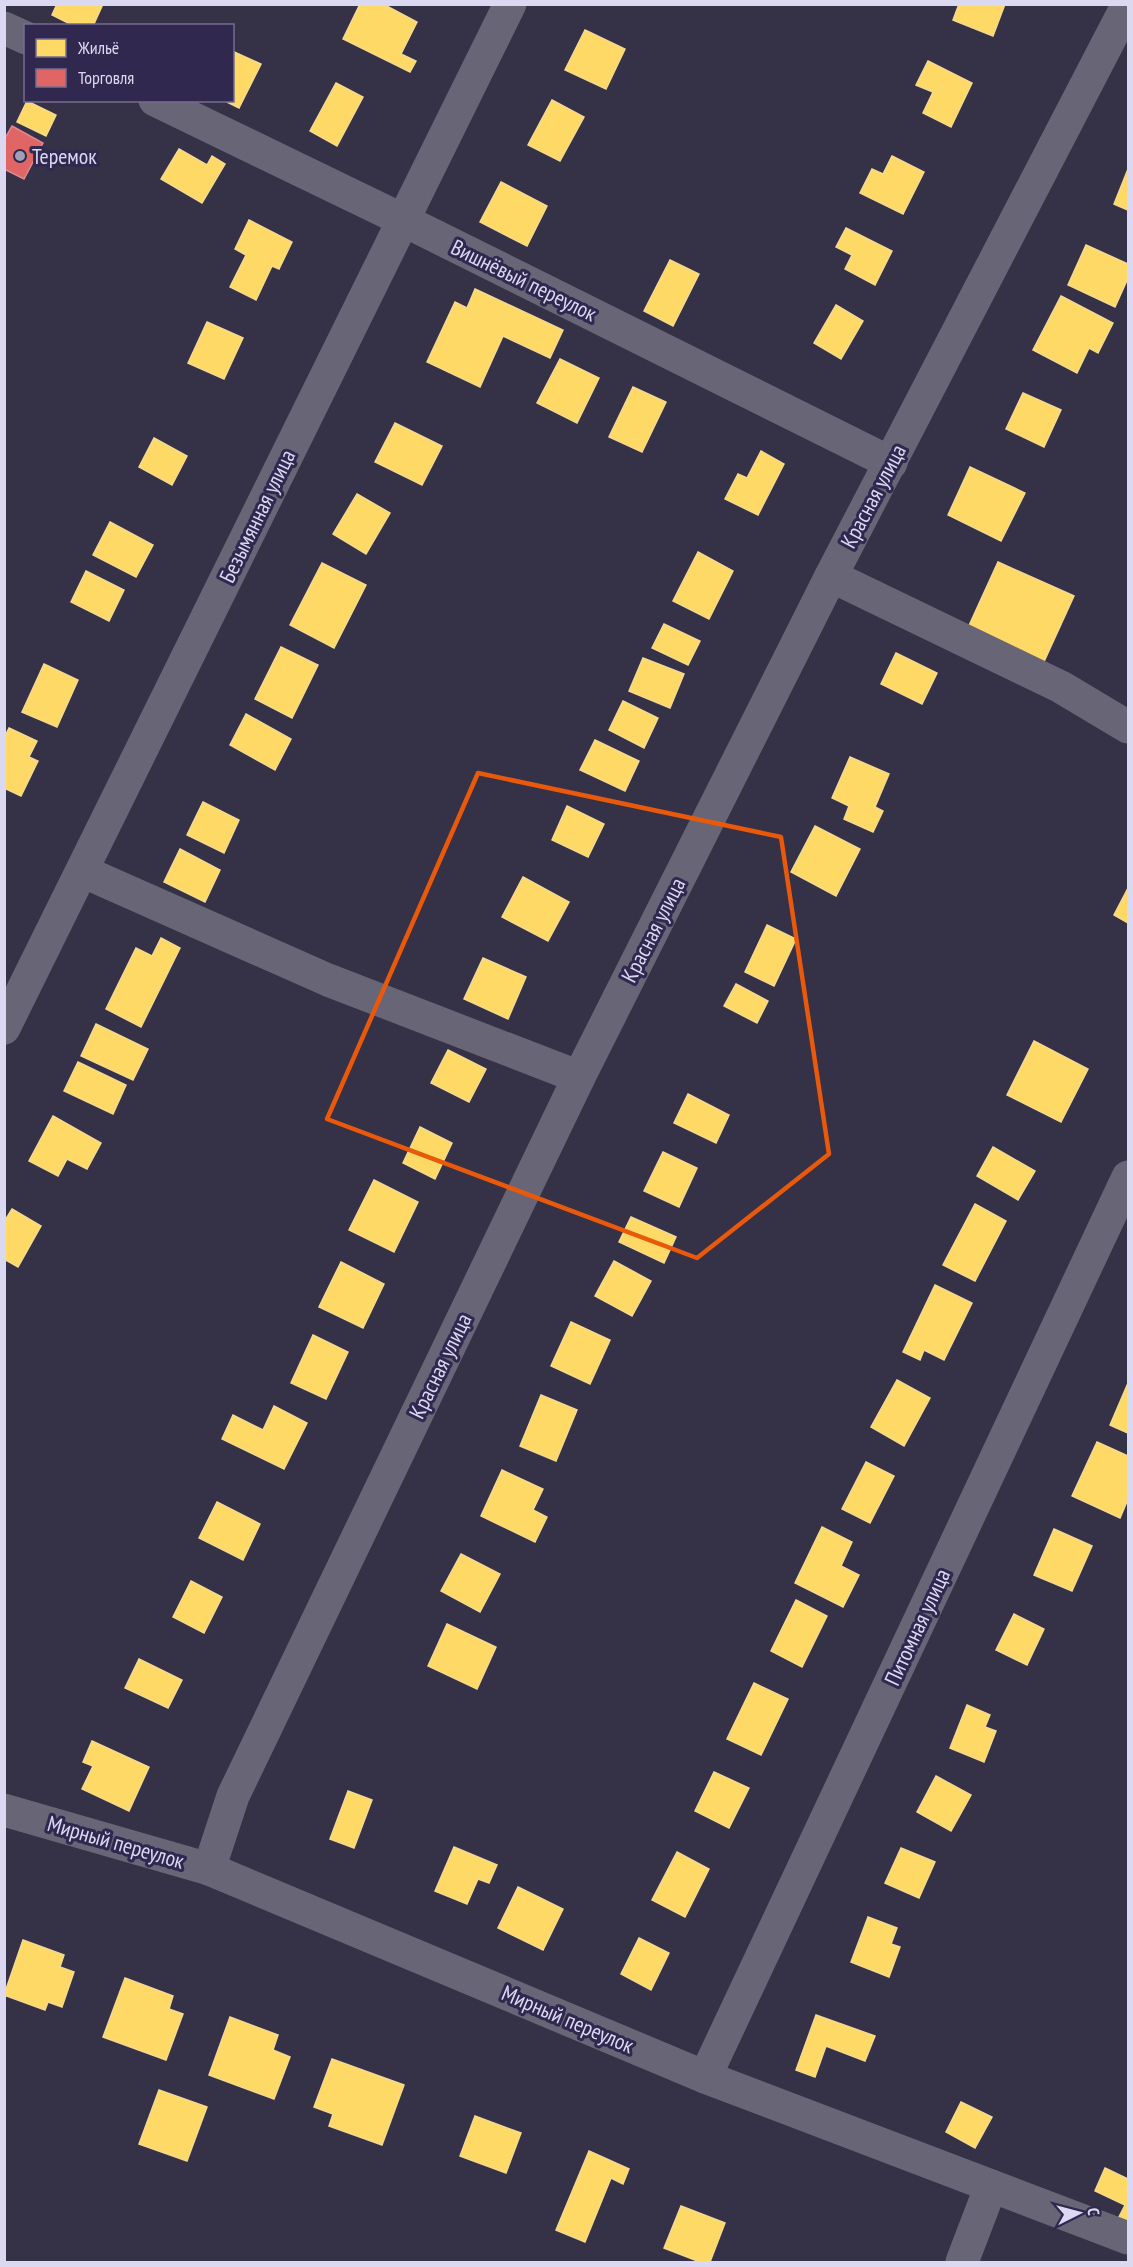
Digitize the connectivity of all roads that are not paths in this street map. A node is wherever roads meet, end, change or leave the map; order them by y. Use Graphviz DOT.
graph roads {
  1 [pos="510,4"];
  2 [pos="1128,4"];
  3 [pos="4,28"];
  4 [pos="24,37"];
  5 [pos="159,102"];
  6 [pos="403,220"];
  7 [pos="891,463"];
  8 [pos="831,576"];
  9 [pos="1128,727"];
  10 [pos="82,871"];
  11 [pos="4,1028"];
  12 [pos="579,1077"];
  13 [pos="1128,1177"];
  14 [pos="4,1810"];
  15 [pos="209,1869"];
  16 [pos="705,2077"];
  17 [pos="991,2186"];
  18 [pos="1128,2238"];
  19 [pos="962,2262"];
  1 -- 6 [label="street, Безымянная улица"];
  2 -- 7 [label="street, Красная улица"];
  3 -- 4 [label="street"];
  5 -- 6 [label="street, Вишнёвый переулок"];
  6 -- 7 [label="street, Вишнёвый переулок"];
  6 -- 10 [label="street, Безымянная улица"];
  7 -- 8 [label="street, Красная улица"];
  8 -- 9 [label="street"];
  8 -- 12 [label="street, Красная улица"];
  10 -- 11 [label="street, Безымянная улица"];
  10 -- 12 [label="street"];
  12 -- 15 [label="street, Красная улица"];
  13 -- 16 [label="street, Питомная улица"];
  14 -- 15 [label="street, Мирный переулок"];
  15 -- 16 [label="street, Мирный переулок"];
  16 -- 17 [label="street, Мирный переулок"];
  17 -- 18 [label="street, Мирный переулок"];
  17 -- 19 [label="street"];
}
